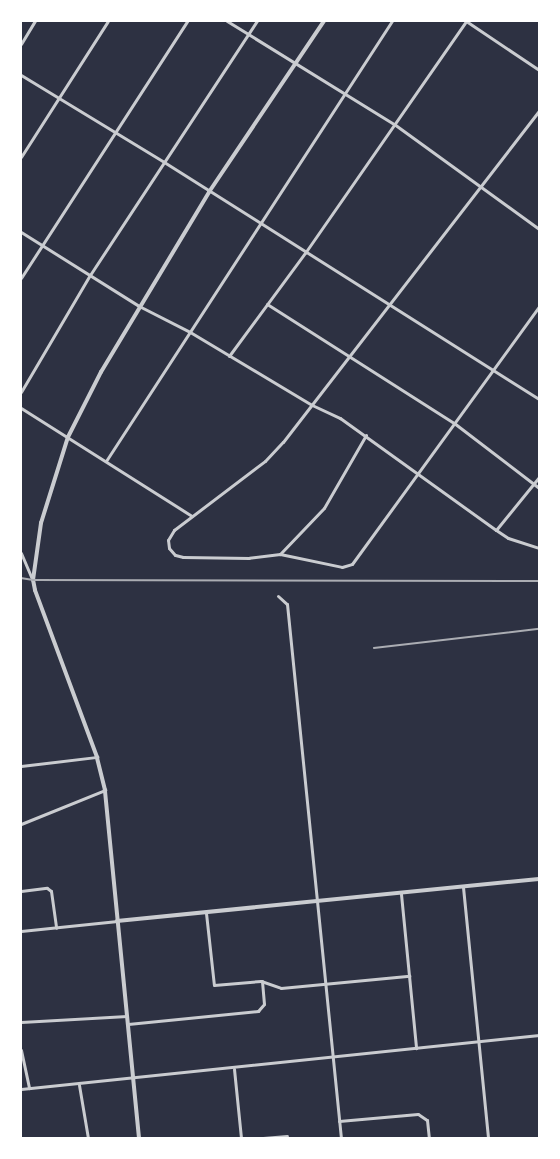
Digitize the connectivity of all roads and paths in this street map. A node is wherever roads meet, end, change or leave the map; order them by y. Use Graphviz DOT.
graph roads {
  1 [pos="35,21"];
  2 [pos="108,21"];
  3 [pos="187,21"];
  4 [pos="227,21"];
  5 [pos="257,21"];
  6 [pos="324,21"];
  7 [pos="392,21"];
  8 [pos="466,21"];
  9 [pos="248,34"];
  10 [pos="21,44"];
  11 [pos="296,63"];
  12 [pos="539,70"];
  13 [pos="21,75"];
  14 [pos="345,94"];
  15 [pos="58,98"];
  16 [pos="539,111"];
  17 [pos="394,124"];
  18 [pos="114,131"];
  19 [pos="21,157"];
  20 [pos="164,162"];
  21 [pos="481,188"];
  22 [pos="209,192"];
  23 [pos="260,223"];
  24 [pos="539,229"];
  25 [pos="21,232"];
  26 [pos="42,245"];
  27 [pos="304,253"];
  28 [pos="90,275"];
  29 [pos="21,278"];
  30 [pos="267,304"];
  31 [pos="389,304"];
  32 [pos="139,306"];
  33 [pos="539,307"];
  34 [pos="190,332"];
  35 [pos="229,356"];
  36 [pos="349,358"];
  37 [pos="492,369"];
  38 [pos="21,392"];
  39 [pos="539,399"];
  40 [pos="312,405"];
  41 [pos="21,408"];
  42 [pos="454,423"];
  43 [pos="366,435"];
  44 [pos="68,437"];
  45 [pos="106,461"];
  46 [pos="418,472"];
  47 [pos="539,477"];
  48 [pos="533,484"];
  49 [pos="539,488"];
  50 [pos="193,516"];
  51 [pos="496,531"];
  52 [pos="539,548"];
  53 [pos="21,553"];
  54 [pos="280,554"];
  55 [pos="33,580"];
  56 [pos="278,596"];
  57 [pos="98,757"];
  58 [pos="21,766"];
  59 [pos="105,790"];
  60 [pos="21,824"];
  61 [pos="539,879"];
  62 [pos="463,887"];
  63 [pos="21,891"];
  64 [pos="401,894"];
  65 [pos="317,901"];
  66 [pos="206,913"];
  67 [pos="117,921"];
  68 [pos="56,928"];
  69 [pos="21,931"];
  70 [pos="409,976"];
  71 [pos="261,981"];
  72 [pos="325,984"];
  73 [pos="127,1016"];
  74 [pos="21,1022"];
  75 [pos="128,1024"];
  76 [pos="539,1035"];
  77 [pos="479,1041"];
  78 [pos="416,1048"];
  79 [pos="21,1050"];
  80 [pos="332,1059"];
  81 [pos="234,1069"];
  82 [pos="134,1079"];
  83 [pos="79,1085"];
  84 [pos="29,1088"];
  85 [pos="21,1089"];
  86 [pos="339,1121"];
  87 [pos="287,1136"];
  88 [pos="88,1138"];
  89 [pos="139,1138"];
  90 [pos="241,1138"];
  91 [pos="263,1138"];
  92 [pos="341,1138"];
  93 [pos="429,1138"];
  94 [pos="488,1138"];
  1 -- 10 [label="street"];
  2 -- 15 [label="street"];
  3 -- 18 [label="street"];
  4 -- 9 [label="street"];
  5 -- 9 [label="street"];
  6 -- 11 [label="street"];
  7 -- 14 [label="street"];
  8 -- 12 [label="street"];
  8 -- 17 [label="street"];
  9 -- 11 [label="street"];
  9 -- 20 [label="street"];
  11 -- 14 [label="street"];
  11 -- 22 [label="street"];
  13 -- 15 [label="street"];
  14 -- 17 [label="street"];
  14 -- 23 [label="street"];
  15 -- 18 [label="street"];
  15 -- 19 [label="street"];
  16 -- 21 [label="street"];
  17 -- 21 [label="street"];
  17 -- 27 [label="street"];
  18 -- 20 [label="street"];
  18 -- 26 [label="street"];
  20 -- 22 [label="street"];
  20 -- 28 [label="street"];
  21 -- 24 [label="street"];
  21 -- 31 [label="street"];
  22 -- 23 [label="street"];
  22 -- 32 [label="street"];
  23 -- 27 [label="street"];
  23 -- 34 [label="street"];
  25 -- 26 [label="street"];
  26 -- 28 [label="street"];
  26 -- 29 [label="street"];
  27 -- 30 [label="street"];
  27 -- 31 [label="street"];
  28 -- 32 [label="street"];
  28 -- 38 [label="street"];
  30 -- 35 [label="street"];
  30 -- 36 [label="street"];
  31 -- 36 [label="street"];
  31 -- 37 [label="street"];
  32 -- 34 [label="street"];
  32 -- 44 [label="street"];
  33 -- 37 [label="street"];
  34 -- 35 [label="street"];
  34 -- 45 [label="street"];
  35 -- 40 [label="street"];
  36 -- 40 [label="street"];
  36 -- 42 [label="street"];
  37 -- 39 [label="street"];
  37 -- 42 [label="street"];
  40 -- 43 [label="street"];
  40 -- 50 [label="street"];
  41 -- 44 [label="street"];
  42 -- 46 [label="street"];
  42 -- 48 [label="street"];
  43 -- 46 [label="street"];
  43 -- 54 [label="street"];
  44 -- 45 [label="street"];
  44 -- 55 [label="street"];
  45 -- 50 [label="street"];
  46 -- 51 [label="street"];
  46 -- 54 [label="street"];
  47 -- 48 [label="street"];
  48 -- 49 [label="street"];
  48 -- 51 [label="street"];
  50 -- 54 [label="street"];
  51 -- 52 [label="street"];
  53 -- 55 [label="street"];
  55 -- 57 [label="street"];
  56 -- 65 [label="street"];
  57 -- 58 [label="street"];
  57 -- 59 [label="street"];
  59 -- 60 [label="street"];
  59 -- 67 [label="street"];
  61 -- 62 [label="street"];
  62 -- 64 [label="street"];
  62 -- 77 [label="street"];
  63 -- 68 [label="street"];
  64 -- 65 [label="street"];
  64 -- 70 [label="street"];
  65 -- 66 [label="street"];
  65 -- 72 [label="street"];
  66 -- 67 [label="street"];
  66 -- 71 [label="street"];
  67 -- 68 [label="street"];
  67 -- 73 [label="street"];
  68 -- 69 [label="street"];
  70 -- 72 [label="street"];
  70 -- 78 [label="street"];
  71 -- 72 [label="street"];
  71 -- 75 [label="street"];
  72 -- 80 [label="street"];
  73 -- 74 [label="street"];
  73 -- 75 [label="street"];
  75 -- 82 [label="street"];
  76 -- 77 [label="street"];
  77 -- 78 [label="street"];
  77 -- 94 [label="street"];
  78 -- 80 [label="street"];
  79 -- 84 [label="street"];
  80 -- 81 [label="street"];
  80 -- 86 [label="street"];
  81 -- 82 [label="street"];
  81 -- 90 [label="street"];
  82 -- 83 [label="street"];
  82 -- 89 [label="street"];
  83 -- 84 [label="street"];
  83 -- 88 [label="street"];
  84 -- 85 [label="street"];
  86 -- 92 [label="street"];
  86 -- 93 [label="street"];
  87 -- 91 [label="street"];
}
